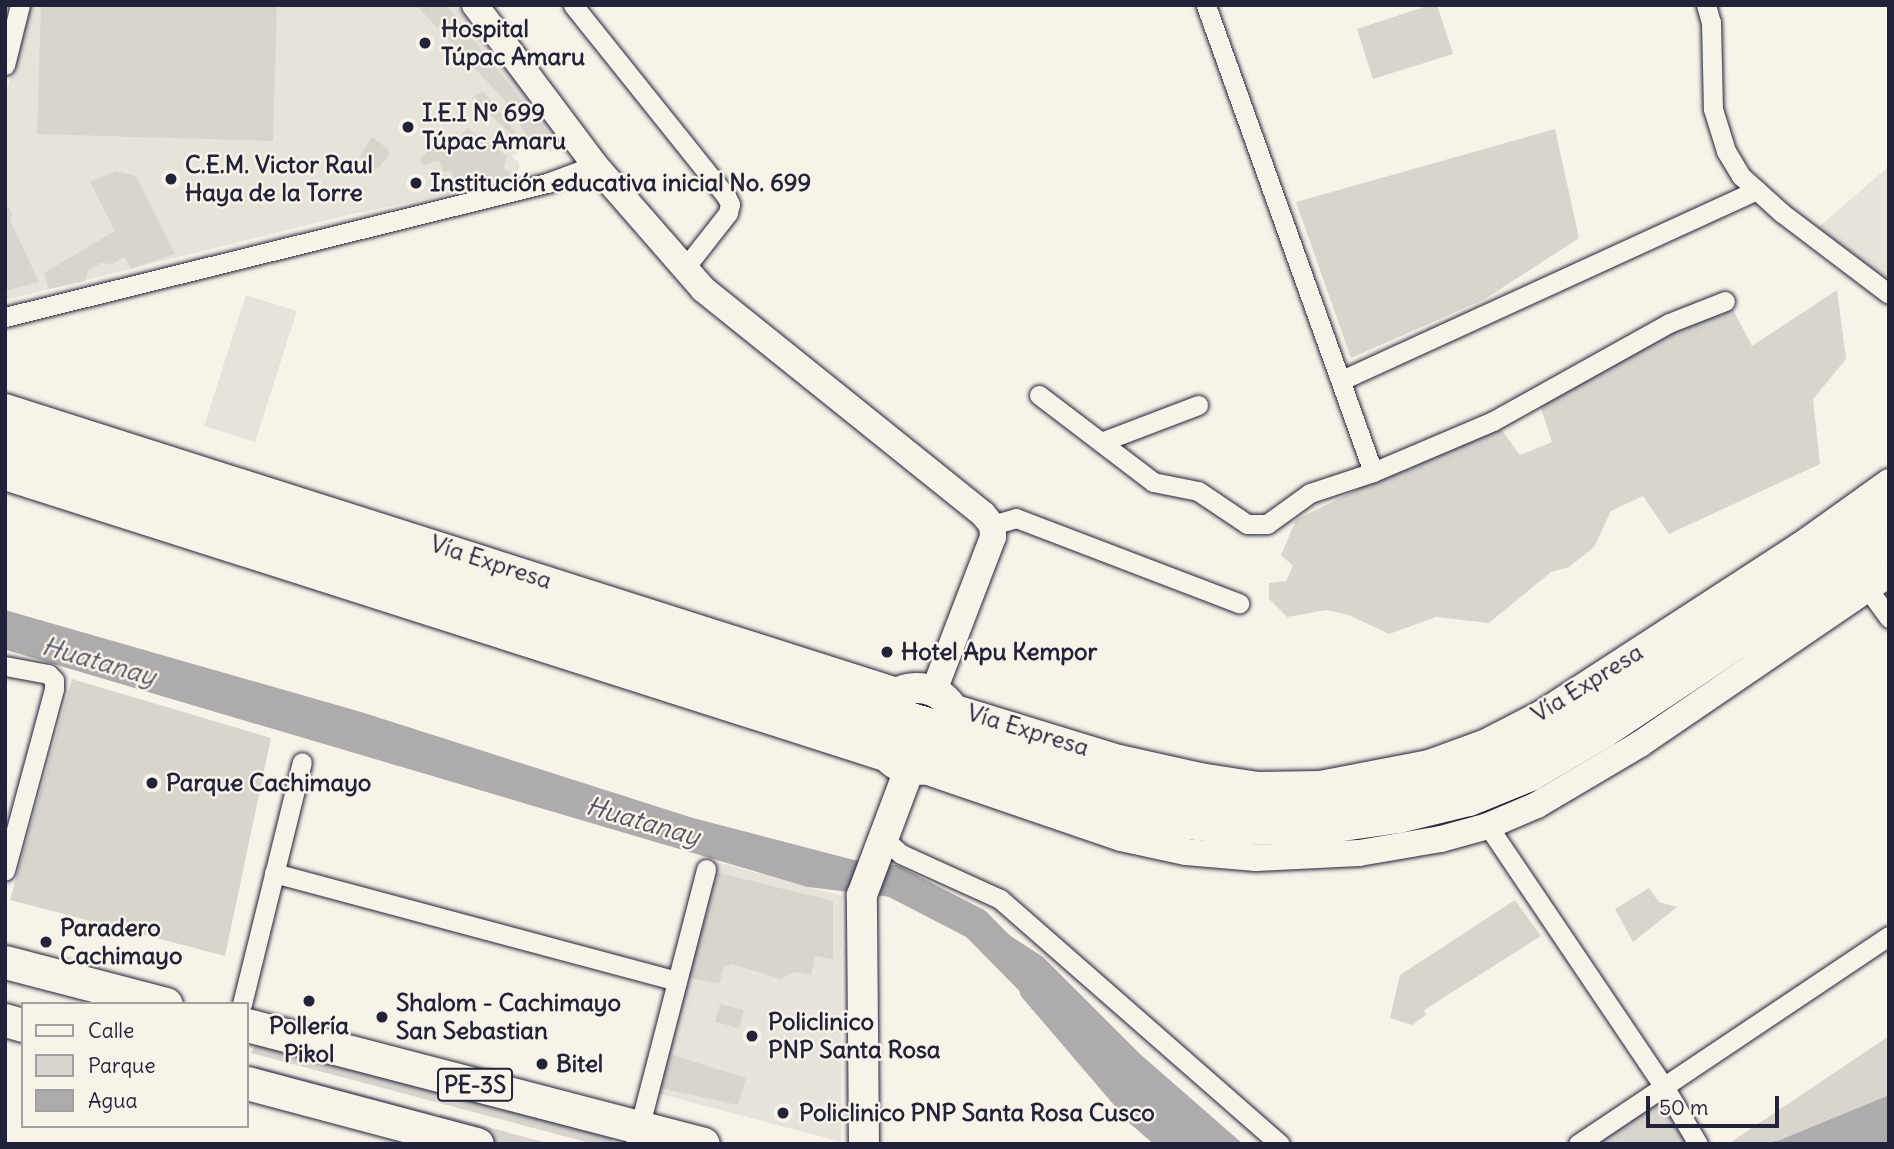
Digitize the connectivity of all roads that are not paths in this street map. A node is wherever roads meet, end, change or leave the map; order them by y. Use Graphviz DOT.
graph roads {
  1 [pos="20,5"];
  2 [pos="475,5"];
  3 [pos="573,5"];
  4 [pos="1206,5"];
  5 [pos="1706,5"];
  6 [pos="5,65"];
  7 [pos="596,165"];
  8 [pos="1756,190"];
  9 [pos="684,269"];
  10 [pos="1889,294"];
  11 [pos="1725,301"];
  12 [pos="5,317"];
  13 [pos="1342,380"];
  14 [pos="1039,395"];
  15 [pos="1198,405"];
  16 [pos="5,407"];
  17 [pos="5,429"];
  18 [pos="1101,442"];
  19 [pos="144,451"];
  20 [pos="5,456"];
  21 [pos="72,463"];
  22 [pos="1373,472"];
  23 [pos="5,477"];
  24 [pos="1889,482"];
  25 [pos="278,494"];
  26 [pos="1889,510"];
  27 [pos="128,516"];
  28 [pos="992,525"];
  29 [pos="1889,543"];
  30 [pos="336,547"];
  31 [pos="257,557"];
  32 [pos="1878,581"];
  33 [pos="1239,603"];
  34 [pos="1889,618"];
  35 [pos="5,666"];
  36 [pos="886,711"];
  37 [pos="948,722"];
  38 [pos="302,762"];
  39 [pos="906,766"];
  40 [pos="1488,825"];
  41 [pos="881,838"];
  42 [pos="706,869"];
  43 [pos="5,870"];
  44 [pos="274,873"];
  45 [pos="1889,936"];
  46 [pos="5,962"];
  47 [pos="677,981"];
  48 [pos="158,1002"];
  49 [pos="242,1002"];
  50 [pos="248,1025"];
  51 [pos="248,1083"];
  52 [pos="1665,1088"];
  53 [pos="637,1135"];
  54 [pos="477,1144"];
  55 [pos="703,1144"];
  56 [pos="864,1144"];
  57 [pos="1280,1144"];
  58 [pos="1578,1144"];
  59 [pos="1698,1144"];
  1 -- 6 [label="street"];
  2 -- 7 [label="main road"];
  3 -- 9 [label="street"];
  4 -- 13 [label="street"];
  5 -- 8 [label="street"];
  7 -- 9 [label="main road"];
  7 -- 12 [label="street"];
  8 -- 10 [label="street"];
  8 -- 13 [label="street"];
  9 -- 28 [label="main road"];
  11 -- 22 [label="street"];
  13 -- 22 [label="street"];
  14 -- 18 [label="street"];
  15 -- 18 [label="street"];
  16 -- 19 [label="main road, Vía Expresa"];
  17 -- 21 [label="main road, Vía Expresa"];
  18 -- 22 [label="street"];
  19 -- 21 [label="main road"];
  19 -- 25 [label="main road, Vía Expresa"];
  20 -- 21 [label="main road, Vía Expresa"];
  21 -- 27 [label="main road"];
  21 -- 30 [label="main road, Vía Expresa"];
  23 -- 27 [label="main road"];
  24 -- 37 [label="main road, Vía Expresa"];
  25 -- 30 [label="main road"];
  25 -- 36 [label="main road, Vía Expresa"];
  26 -- 37 [label="main road, Vía Expresa"];
  27 -- 31 [label="main road"];
  28 -- 33 [label="street"];
  28 -- 37 [label="main road"];
  29 -- 37 [label="main road, Vía Expresa"];
  30 -- 31 [label="main road"];
  30 -- 36 [label="main road, Vía Expresa"];
  31 -- 39 [label="main road"];
  32 -- 34 [label="street"];
  32 -- 40 [label="main road"];
  35 -- 43 [label="street"];
  36 -- 37 [label="main road, Vía Expresa"];
  36 -- 37 [label="main road, Vía Expresa"];
  36 -- 39 [label="main road"];
  37 -- 39 [label="main road"];
  38 -- 44 [label="street"];
  39 -- 40 [label="main road"];
  39 -- 41 [label="main road"];
  40 -- 52 [label="street"];
  41 -- 56 [label="main road"];
  41 -- 57 [label="street"];
  42 -- 47 [label="street"];
  44 -- 47 [label="street"];
  44 -- 49 [label="street"];
  45 -- 52 [label="street"];
  46 -- 48 [label="highway"];
  47 -- 53 [label="street"];
  50 -- 53 [label="highway, PE-3S"];
  51 -- 54 [label="highway, PE-3S"];
  52 -- 58 [label="street"];
  52 -- 59 [label="street"];
  53 -- 55 [label="highway, PE-3S"];
}
